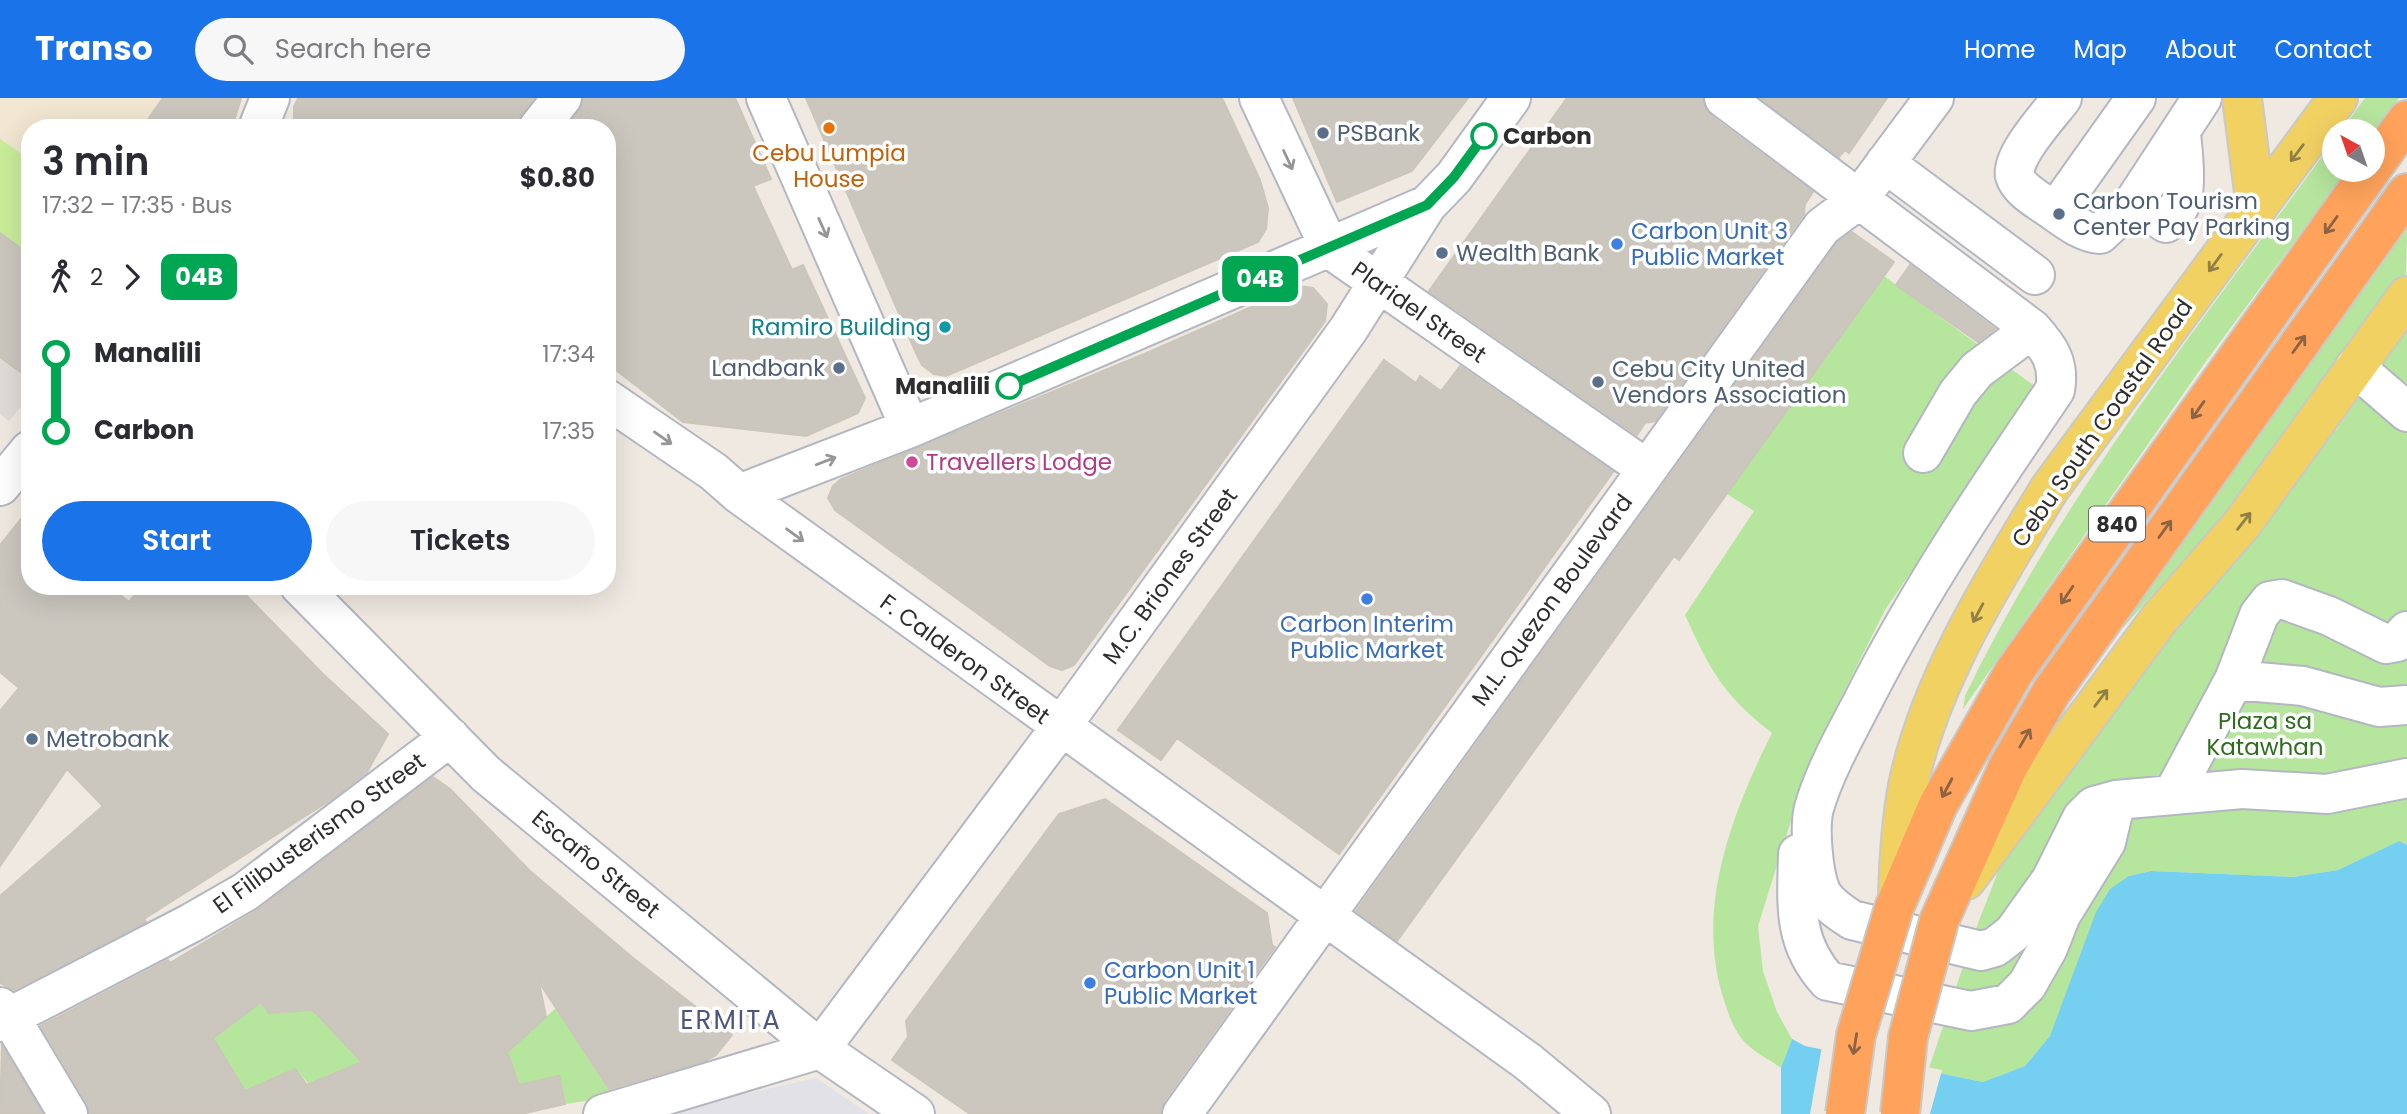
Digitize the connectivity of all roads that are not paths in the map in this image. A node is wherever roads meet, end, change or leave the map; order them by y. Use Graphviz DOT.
graph roads {
  1 [pos="270,98"];
  2 [pos="562,98"];
  3 [pos="766,98"];
  4 [pos="1259,98"];
  5 [pos="1511,98"];
  6 [pos="1724,98"];
  7 [pos="1934,98"];
  8 [pos="2062,98"];
  9 [pos="2136,98"];
  10 [pos="2202,98"];
  11 [pos="2242,98"];
  12 [pos="2338,98"];
  13 [pos="262,119"];
  14 [pos="545,119"];
  15 [pos="2407,120"];
  16 [pos="2385,150"];
  17 [pos="1885,163"];
  18 [pos="2362,182"];
  19 [pos="2407,193"];
  20 [pos="1858,200"];
  21 [pos="1427,205"];
  22 [pos="2256,208"];
  23 [pos="2055,212"];
  24 [pos="1330,249"];
  25 [pos="2035,275"];
  26 [pos="1379,285"];
  27 [pos="2407,296"];
  28 [pos="2032,329"];
  29 [pos="2355,367"];
  30 [pos="616,404"];
  31 [pos="2407,412"];
  32 [pos="910,428"];
  33 [pos="1923,453"];
  34 [pos="1647,468"];
  35 [pos="739,494"];
  36 [pos="309,595"];
  37 [pos="2407,631"];
  38 [pos="2234,680"];
  39 [pos="2407,705"];
  40 [pos="1060,728"];
  41 [pos="450,737"];
  42 [pos="2407,778"];
  43 [pos="2174,794"];
  44 [pos="2116,800"];
  45 [pos="1813,810"];
  46 [pos="1896,904"];
  47 [pos="1941,915"];
  48 [pos="1325,916"];
  49 [pos="3,1016"];
  50 [pos="820,1049"];
  51 [pos="68,1114"];
  52 [pos="603,1114"];
  53 [pos="915,1114"];
  54 [pos="1182,1114"];
  55 [pos="1591,1114"];
  56 [pos="1845,1114"];
  57 [pos="1900,1114"];
  1 -- 13 [label="street"];
  2 -- 14 [label="street"];
  3 -- 32 [label="street, one-way"];
  4 -- 24 [label="street, Plaridel Street, one-way"];
  5 -- 21 [label="street, M.C. Briones Street"];
  6 -- 20 [label="street"];
  7 -- 17 [label="street, M.L. Quezon Boulevard"];
  8 -- 23 [label="street"];
  9 -- 23 [label="street"];
  10 -- 23 [label="street"];
  11 -- 22 [label="main road"];
  12 -- 22 [label="main road, Cebu South Coastal Road, one-way"];
  15 -- 16 [label="highway, Cebu South Coastal Road / 840"];
  17 -- 20 [label="street, M.L. Quezon Boulevard"];
  17 -- 25 [label="street"];
  18 -- 46 [label="highway, Cebu South Coastal Road / 840, one-way"];
  47 -- 19 [label="highway, 840, one-way"];
  20 -- 28 [label="street"];
  20 -- 34 [label="street, M.L. Quezon Boulevard"];
  21 -- 24 [label="street"];
  21 -- 26 [label="street, M.C. Briones Street"];
  22 -- 46 [label="main road, Cebu South Coastal Road, one-way"];
  24 -- 26 [label="street, Plaridel Street"];
  24 -- 32 [label="street"];
  26 -- 34 [label="street, Plaridel Street"];
  26 -- 40 [label="street, M.C. Briones Street"];
  27 -- 29 [label="main road"];
  28 -- 33 [label="street"];
  28 -- 45 [label="street"];
  29 -- 31 [label="street"];
  47 -- 29 [label="main road, one-way"];
  30 -- 35 [label="street, F. Calderon Street, one-way"];
  35 -- 32 [label="street, one-way"];
  34 -- 48 [label="street, M.L. Quezon Boulevard"];
  35 -- 40 [label="street, F. Calderon Street, one-way"];
  36 -- 41 [label="street, Escaño Street"];
  37 -- 38 [label="street"];
  38 -- 39 [label="street"];
  38 -- 43 [label="street"];
  40 -- 48 [label="street, F. Calderon Street"];
  40 -- 50 [label="street, M.C. Briones Street"];
  41 -- 49 [label="street, El Filibusterismo Street"];
  41 -- 50 [label="street, Escaño Street"];
  42 -- 43 [label="street"];
  43 -- 44 [label="street"];
  44 -- 45 [label="street"];
  44 -- 45 [label="street"];
  46 -- 56 [label="highway, Cebu South Coastal Road / 840, one-way, bridge"];
  47 -- 57 [label="highway, 840, bridge"];
  48 -- 54 [label="street, M.L. Quezon Boulevard"];
  48 -- 55 [label="street, F. Calderon Street"];
  49 -- 51 [label="street"];
  50 -- 52 [label="street"];
  50 -- 53 [label="street, Escaño Street"];
}
